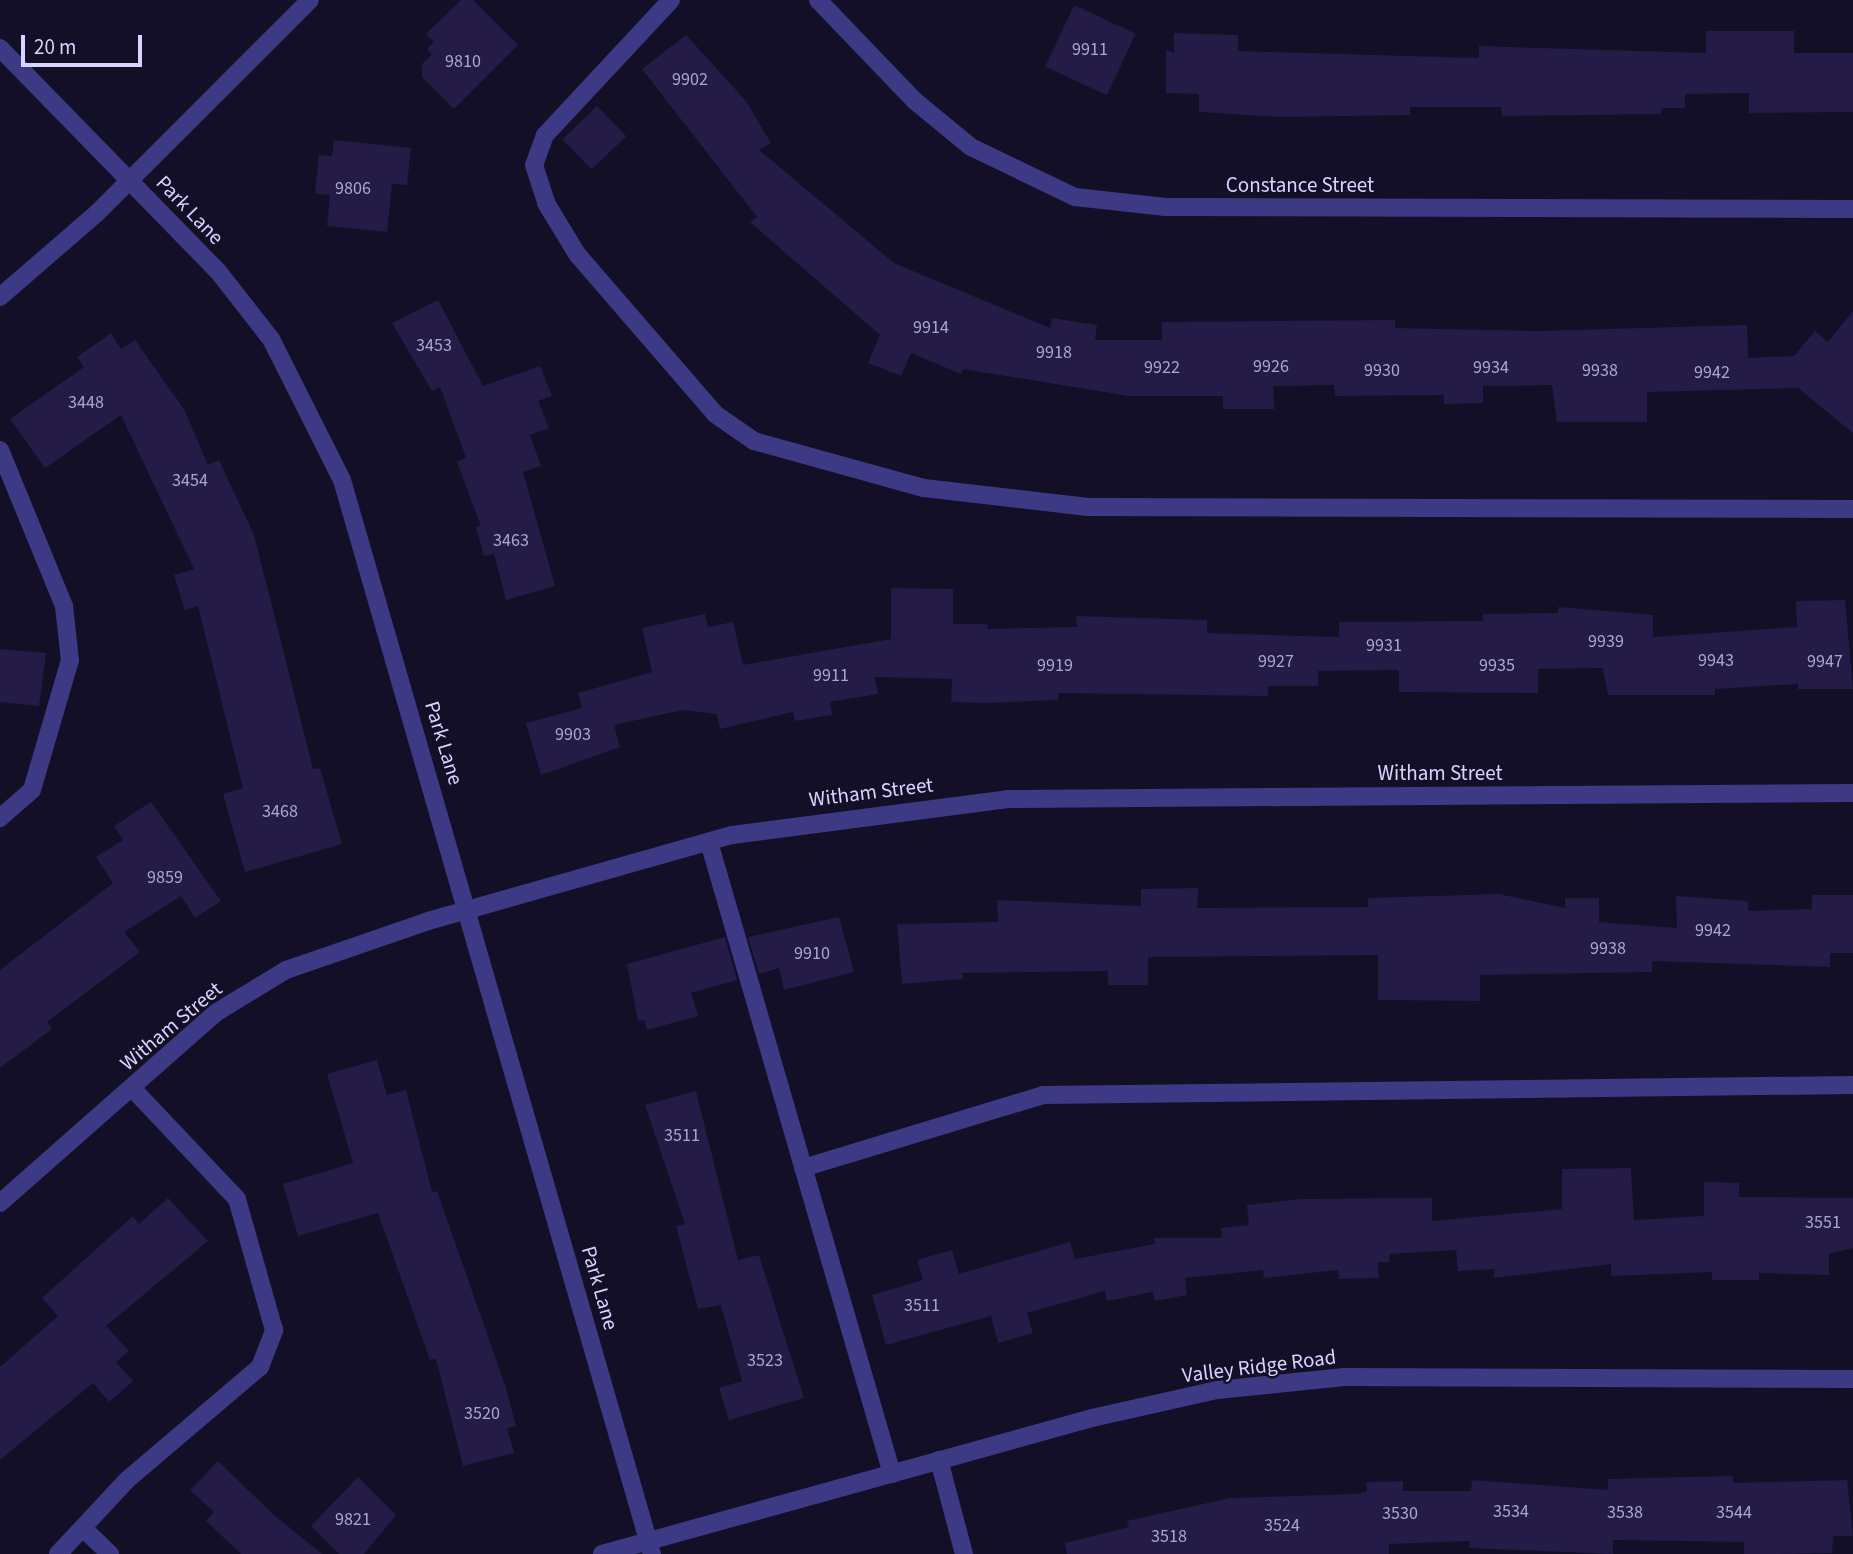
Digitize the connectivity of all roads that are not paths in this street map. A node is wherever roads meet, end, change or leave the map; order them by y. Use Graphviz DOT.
graph roads {
  1 [pos="310,0"];
  2 [pos="671,0"];
  3 [pos="818,0"];
  4 [pos="0,48"];
  5 [pos="130,181"];
  6 [pos="1853,209"];
  7 [pos="0,297"];
  8 [pos="0,450"];
  9 [pos="1853,509"];
  10 [pos="1853,793"];
  11 [pos="0,818"];
  12 [pos="709,842"];
  13 [pos="470,909"];
  14 [pos="1853,1085"];
  15 [pos="132,1088"];
  16 [pos="803,1168"];
  17 [pos="0,1203"];
  18 [pos="1853,1379"];
  19 [pos="939,1460"];
  20 [pos="892,1474"];
  21 [pos="85,1530"];
  22 [pos="650,1548"];
  23 [pos="58,1554"];
  24 [pos="110,1554"];
  25 [pos="602,1554"];
  26 [pos="964,1554"];
  1 -- 5 [label="street"];
  2 -- 9 [label="street"];
  3 -- 6 [label="street, Constance Street"];
  4 -- 5 [label="street, Park Lane"];
  5 -- 7 [label="street"];
  5 -- 13 [label="street, Park Lane"];
  8 -- 11 [label="street"];
  10 -- 12 [label="street, Witham Street"];
  12 -- 13 [label="street, Witham Street"];
  12 -- 16 [label="street"];
  13 -- 15 [label="street, Witham Street"];
  13 -- 22 [label="street, Park Lane"];
  14 -- 16 [label="street"];
  15 -- 17 [label="street, Witham Street"];
  15 -- 21 [label="street"];
  16 -- 20 [label="street"];
  18 -- 19 [label="street, Valley Ridge Road"];
  19 -- 20 [label="street, Valley Ridge Road"];
  19 -- 26 [label="street"];
  20 -- 22 [label="street, Valley Ridge Road"];
  21 -- 23 [label="street"];
  21 -- 24 [label="street"];
  22 -- 25 [label="street, Valley Ridge Road"];
}
